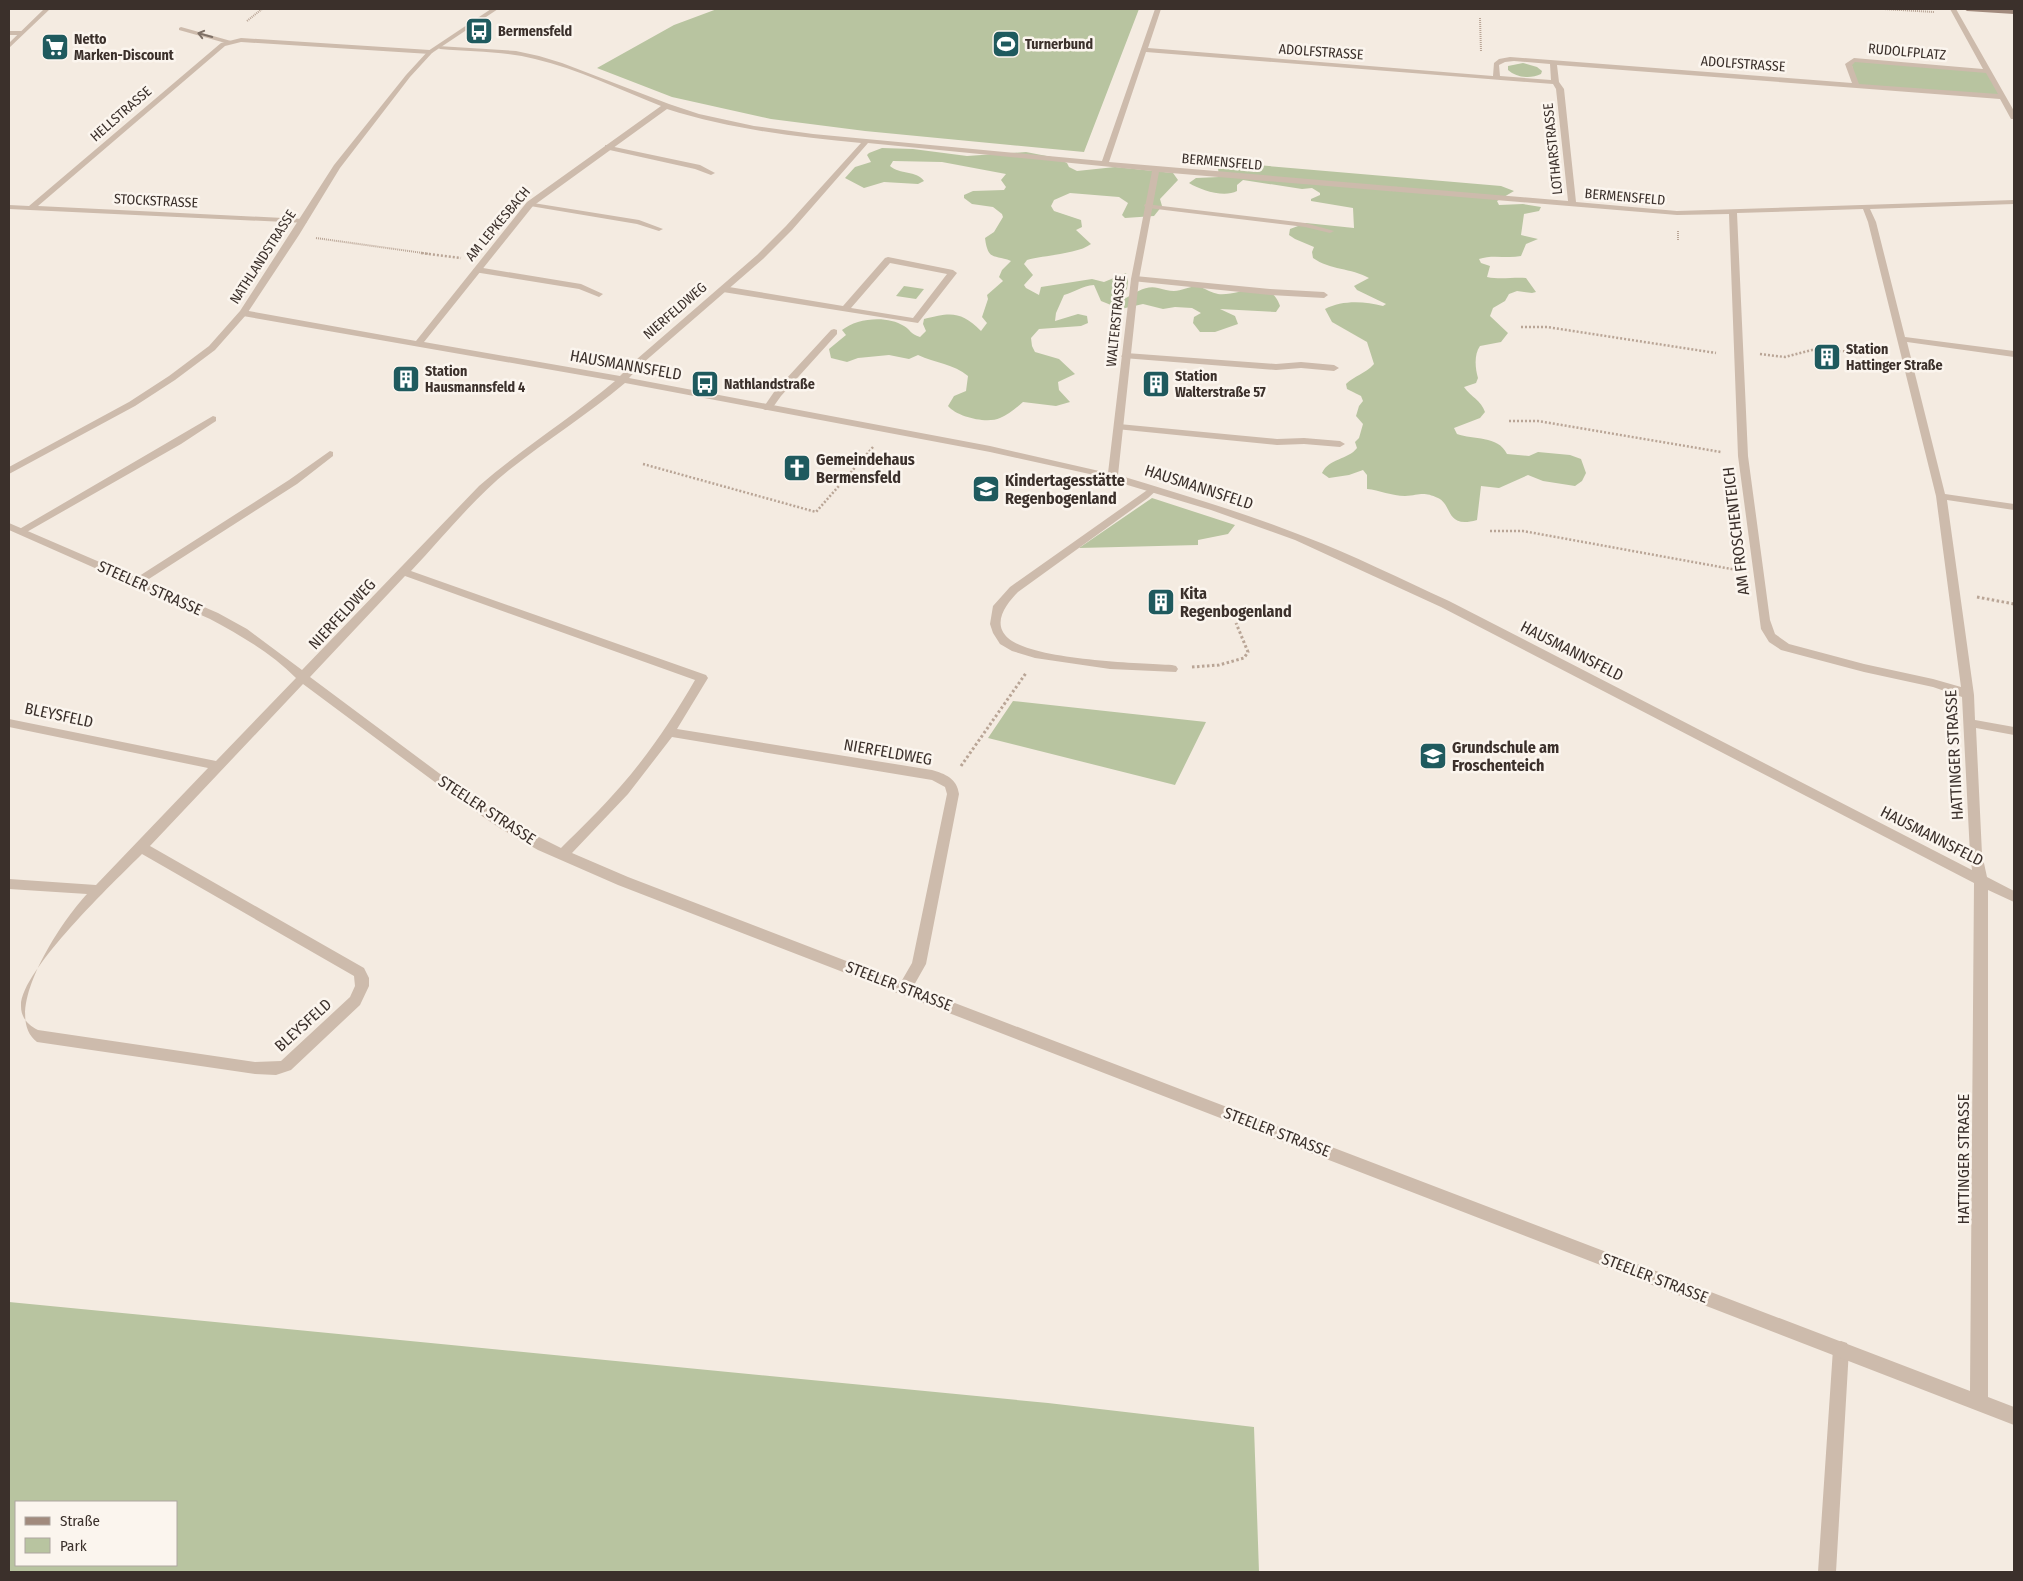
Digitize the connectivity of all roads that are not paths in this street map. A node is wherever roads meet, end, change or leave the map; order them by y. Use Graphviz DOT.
graph roads {
  1 [pos="47,9"];
  2 [pos="495,9"];
  3 [pos="1158,9"];
  4 [pos="1953,9"];
  5 [pos="1967,9"];
  6 [pos="2014,12"];
  7 [pos="181,29"];
  8 [pos="9,33"];
  9 [pos="21,33"];
  10 [pos="229,42"];
  11 [pos="9,46"];
  12 [pos="440,47"];
  13 [pos="1143,50"];
  14 [pos="430,52"];
  15 [pos="1553,62"];
  16 [pos="1988,71"];
  17 [pos="1497,78"];
  18 [pos="1555,82"];
  19 [pos="1856,85"];
  20 [pos="2003,97"];
  21 [pos="666,106"];
  22 [pos="2014,117"];
  23 [pos="866,141"];
  24 [pos="608,147"];
  25 [pos="1105,163"];
  26 [pos="1156,169"];
  27 [pos="711,173"];
  28 [pos="2014,202"];
  29 [pos="530,204"];
  30 [pos="1572,205"];
  31 [pos="1148,206"];
  32 [pos="9,207"];
  33 [pos="31,208"];
  34 [pos="1866,208"];
  35 [pos="1733,213"];
  36 [pos="302,221"];
  37 [pos="659,229"];
  38 [pos="1330,231"];
  39 [pos="476,270"];
  40 [pos="1134,279"];
  41 [pos="723,289"];
  42 [pos="599,294"];
  43 [pos="1324,295"];
  44 [pos="845,309"];
  45 [pos="243,313"];
  46 [pos="834,332"];
  47 [pos="1902,339"];
  48 [pos="418,344"];
  49 [pos="2014,354"];
  50 [pos="1126,356"];
  51 [pos="1334,368"];
  52 [pos="621,380"];
  53 [pos="768,408"];
  54 [pos="213,419"];
  55 [pos="1119,427"];
  56 [pos="1340,444"];
  57 [pos="330,454"];
  58 [pos="9,471"];
  59 [pos="1113,477"];
  60 [pos="1153,489"];
  61 [pos="1941,496"];
  62 [pos="2014,507"];
  63 [pos="9,526"];
  64 [pos="21,531"];
  65 [pos="404,572"];
  66 [pos="137,582"];
  67 [pos="1172,669"];
  68 [pos="303,678"];
  69 [pos="1968,695"];
  70 [pos="9,723"];
  71 [pos="1969,723"];
  72 [pos="2014,731"];
  73 [pos="669,732"];
  74 [pos="219,766"];
  75 [pos="141,847"];
  76 [pos="563,855"];
  77 [pos="1981,880"];
  78 [pos="9,884"];
  79 [pos="99,890"];
  80 [pos="2014,897"];
  81 [pos="905,988"];
  82 [pos="11,1003"];
  83 [pos="1841,1349"];
  84 [pos="1979,1402"];
  85 [pos="2014,1416"];
  86 [pos="1827,1572"];
  1 -- 9 [label="street"];
  2 -- 12 [label="street, NATHLANDSTRASSE"];
  3 -- 13 [label="street"];
  4 -- 16 [label="street"];
  5 -- 6 [label="main road"];
  10 -- 7 [label="street, one-way"];
  8 -- 9 [label="street"];
  9 -- 11 [label="street"];
  10 -- 14 [label="street"];
  10 -- 33 [label="street, HELLSTRASSE"];
  12 -- 14 [label="street, NATHLANDSTRASSE"];
  12 -- 21 [label="street, BERMENSFELD"];
  13 -- 17 [label="street, ADOLFSTRASSE"];
  13 -- 25 [label="street"];
  14 -- 36 [label="street, NATHLANDSTRASSE"];
  15 -- 17 [label="street, ADOLFSTRASSE"];
  15 -- 18 [label="street, LOTHARSTRASSE"];
  15 -- 19 [label="street, ADOLFSTRASSE"];
  16 -- 19 [label="street, RUDOLFPLATZ"];
  16 -- 20 [label="street"];
  17 -- 18 [label="street, ADOLFSTRASSE"];
  18 -- 30 [label="street, LOTHARSTRASSE"];
  19 -- 20 [label="street, ADOLFSTRASSE"];
  20 -- 22 [label="street"];
  21 -- 23 [label="street, BERMENSFELD"];
  21 -- 24 [label="street, AM LEPKESBACH"];
  23 -- 25 [label="street, BERMENSFELD"];
  23 -- 41 [label="street, NIERFELDWEG"];
  24 -- 27 [label="street"];
  24 -- 29 [label="street, AM LEPKESBACH"];
  25 -- 26 [label="street, BERMENSFELD"];
  26 -- 30 [label="street, BERMENSFELD"];
  26 -- 31 [label="street, WALTERSTRASSE"];
  28 -- 34 [label="street, BERMENSFELD"];
  29 -- 37 [label="street"];
  29 -- 39 [label="street, AM LEPKESBACH"];
  30 -- 35 [label="street, BERMENSFELD"];
  31 -- 38 [label="street"];
  31 -- 40 [label="street, WALTERSTRASSE"];
  32 -- 33 [label="street, STOCKSTRASSE"];
  33 -- 36 [label="street, STOCKSTRASSE"];
  34 -- 35 [label="street, BERMENSFELD"];
  34 -- 47 [label="street, HATTINGER STRASSE"];
  35 -- 69 [label="street, AM FROSCHENTEICH"];
  36 -- 45 [label="street, NATHLANDSTRASSE"];
  39 -- 42 [label="street"];
  39 -- 48 [label="street, AM LEPKESBACH"];
  40 -- 43 [label="street"];
  40 -- 50 [label="street, WALTERSTRASSE"];
  41 -- 44 [label="street"];
  41 -- 52 [label="street, NIERFELDWEG"];
  44 -- 44 [label="street"];
  45 -- 48 [label="street, HAUSMANNSFELD"];
  45 -- 58 [label="street, NATHLANDSTRASSE"];
  46 -- 53 [label="street"];
  47 -- 49 [label="street"];
  47 -- 61 [label="street, HATTINGER STRASSE"];
  48 -- 52 [label="street, HAUSMANNSFELD"];
  50 -- 51 [label="street"];
  50 -- 55 [label="street, WALTERSTRASSE"];
  52 -- 53 [label="street, HAUSMANNSFELD"];
  52 -- 65 [label="street, NIERFELDWEG"];
  53 -- 59 [label="street, HAUSMANNSFELD"];
  54 -- 64 [label="street"];
  55 -- 56 [label="street"];
  55 -- 59 [label="street, WALTERSTRASSE"];
  57 -- 66 [label="street"];
  59 -- 60 [label="street, HAUSMANNSFELD"];
  60 -- 67 [label="street"];
  60 -- 77 [label="street, HAUSMANNSFELD"];
  61 -- 62 [label="street"];
  61 -- 69 [label="street, HATTINGER STRASSE"];
  63 -- 64 [label="street, STEELER STRASSE"];
  64 -- 66 [label="street, STEELER STRASSE"];
  65 -- 68 [label="street, NIERFELDWEG"];
  65 -- 73 [label="street"];
  66 -- 68 [label="street, STEELER STRASSE"];
  68 -- 74 [label="street, BLEYSFELD"];
  68 -- 76 [label="street, STEELER STRASSE"];
  69 -- 71 [label="street, HATTINGER STRASSE"];
  70 -- 74 [label="street, BLEYSFELD"];
  71 -- 72 [label="street"];
  71 -- 77 [label="street, HATTINGER STRASSE"];
  73 -- 76 [label="street"];
  73 -- 81 [label="street, NIERFELDWEG"];
  74 -- 75 [label="street, BLEYSFELD"];
  75 -- 79 [label="street, BLEYSFELD"];
  75 -- 82 [label="street, BLEYSFELD"];
  76 -- 81 [label="street, STEELER STRASSE"];
  77 -- 80 [label="street, HAUSMANNSFELD"];
  77 -- 84 [label="street, HATTINGER STRASSE"];
  78 -- 79 [label="street"];
  79 -- 82 [label="street, BLEYSFELD"];
  81 -- 83 [label="street, STEELER STRASSE"];
  83 -- 84 [label="street, STEELER STRASSE"];
  83 -- 86 [label="street"];
  84 -- 85 [label="street, STEELER STRASSE"];
}
